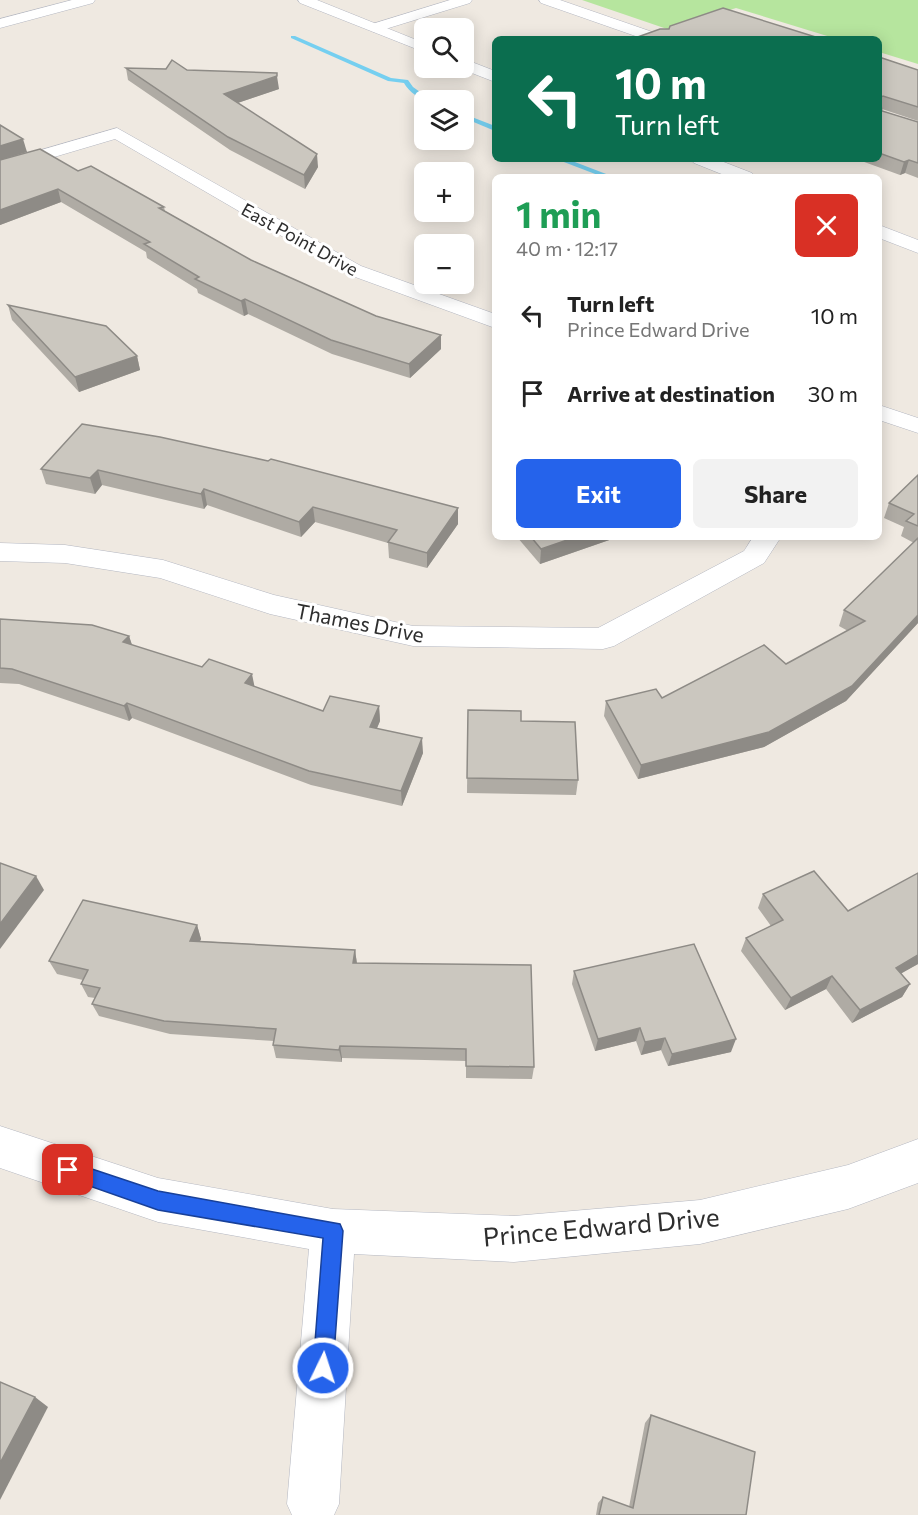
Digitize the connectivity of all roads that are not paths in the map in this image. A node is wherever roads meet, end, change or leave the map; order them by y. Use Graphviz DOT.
graph roads {
  1 [pos="88,0"];
  2 [pos="305,0"];
  3 [pos="465,0"];
  4 [pos="546,0"];
  5 [pos="0,24"];
  6 [pos="374,28"];
  7 [pos="650,36"];
  8 [pos="414,44"];
  9 [pos="474,68"];
  10 [pos="492,75"];
  11 [pos="708,162"];
  12 [pos="0,168"];
  13 [pos="738,174"];
  14 [pos="882,232"];
  15 [pos="918,247"];
  16 [pos="492,320"];
  17 [pos="882,413"];
  18 [pos="918,426"];
  19 [pos="765,540"];
  20 [pos="0,552"];
  21 [pos="0,1147"];
  22 [pos="918,1161"];
  23 [pos="333,1231"];
  24 [pos="313,1504"];
  1 -- 5 [label="street"];
  2 -- 6 [label="street"];
  3 -- 6 [label="street"];
  4 -- 7 [label="street"];
  6 -- 8 [label="street"];
  9 -- 10 [label="street"];
  11 -- 13 [label="street"];
  12 -- 16 [label="street, East Point Drive"];
  14 -- 15 [label="street"];
  17 -- 18 [label="street"];
  19 -- 20 [label="street, Thames Drive"];
  21 -- 23 [label="street, Prince Edward Drive"];
  22 -- 23 [label="street, Prince Edward Drive"];
  23 -- 24 [label="street"];
}
